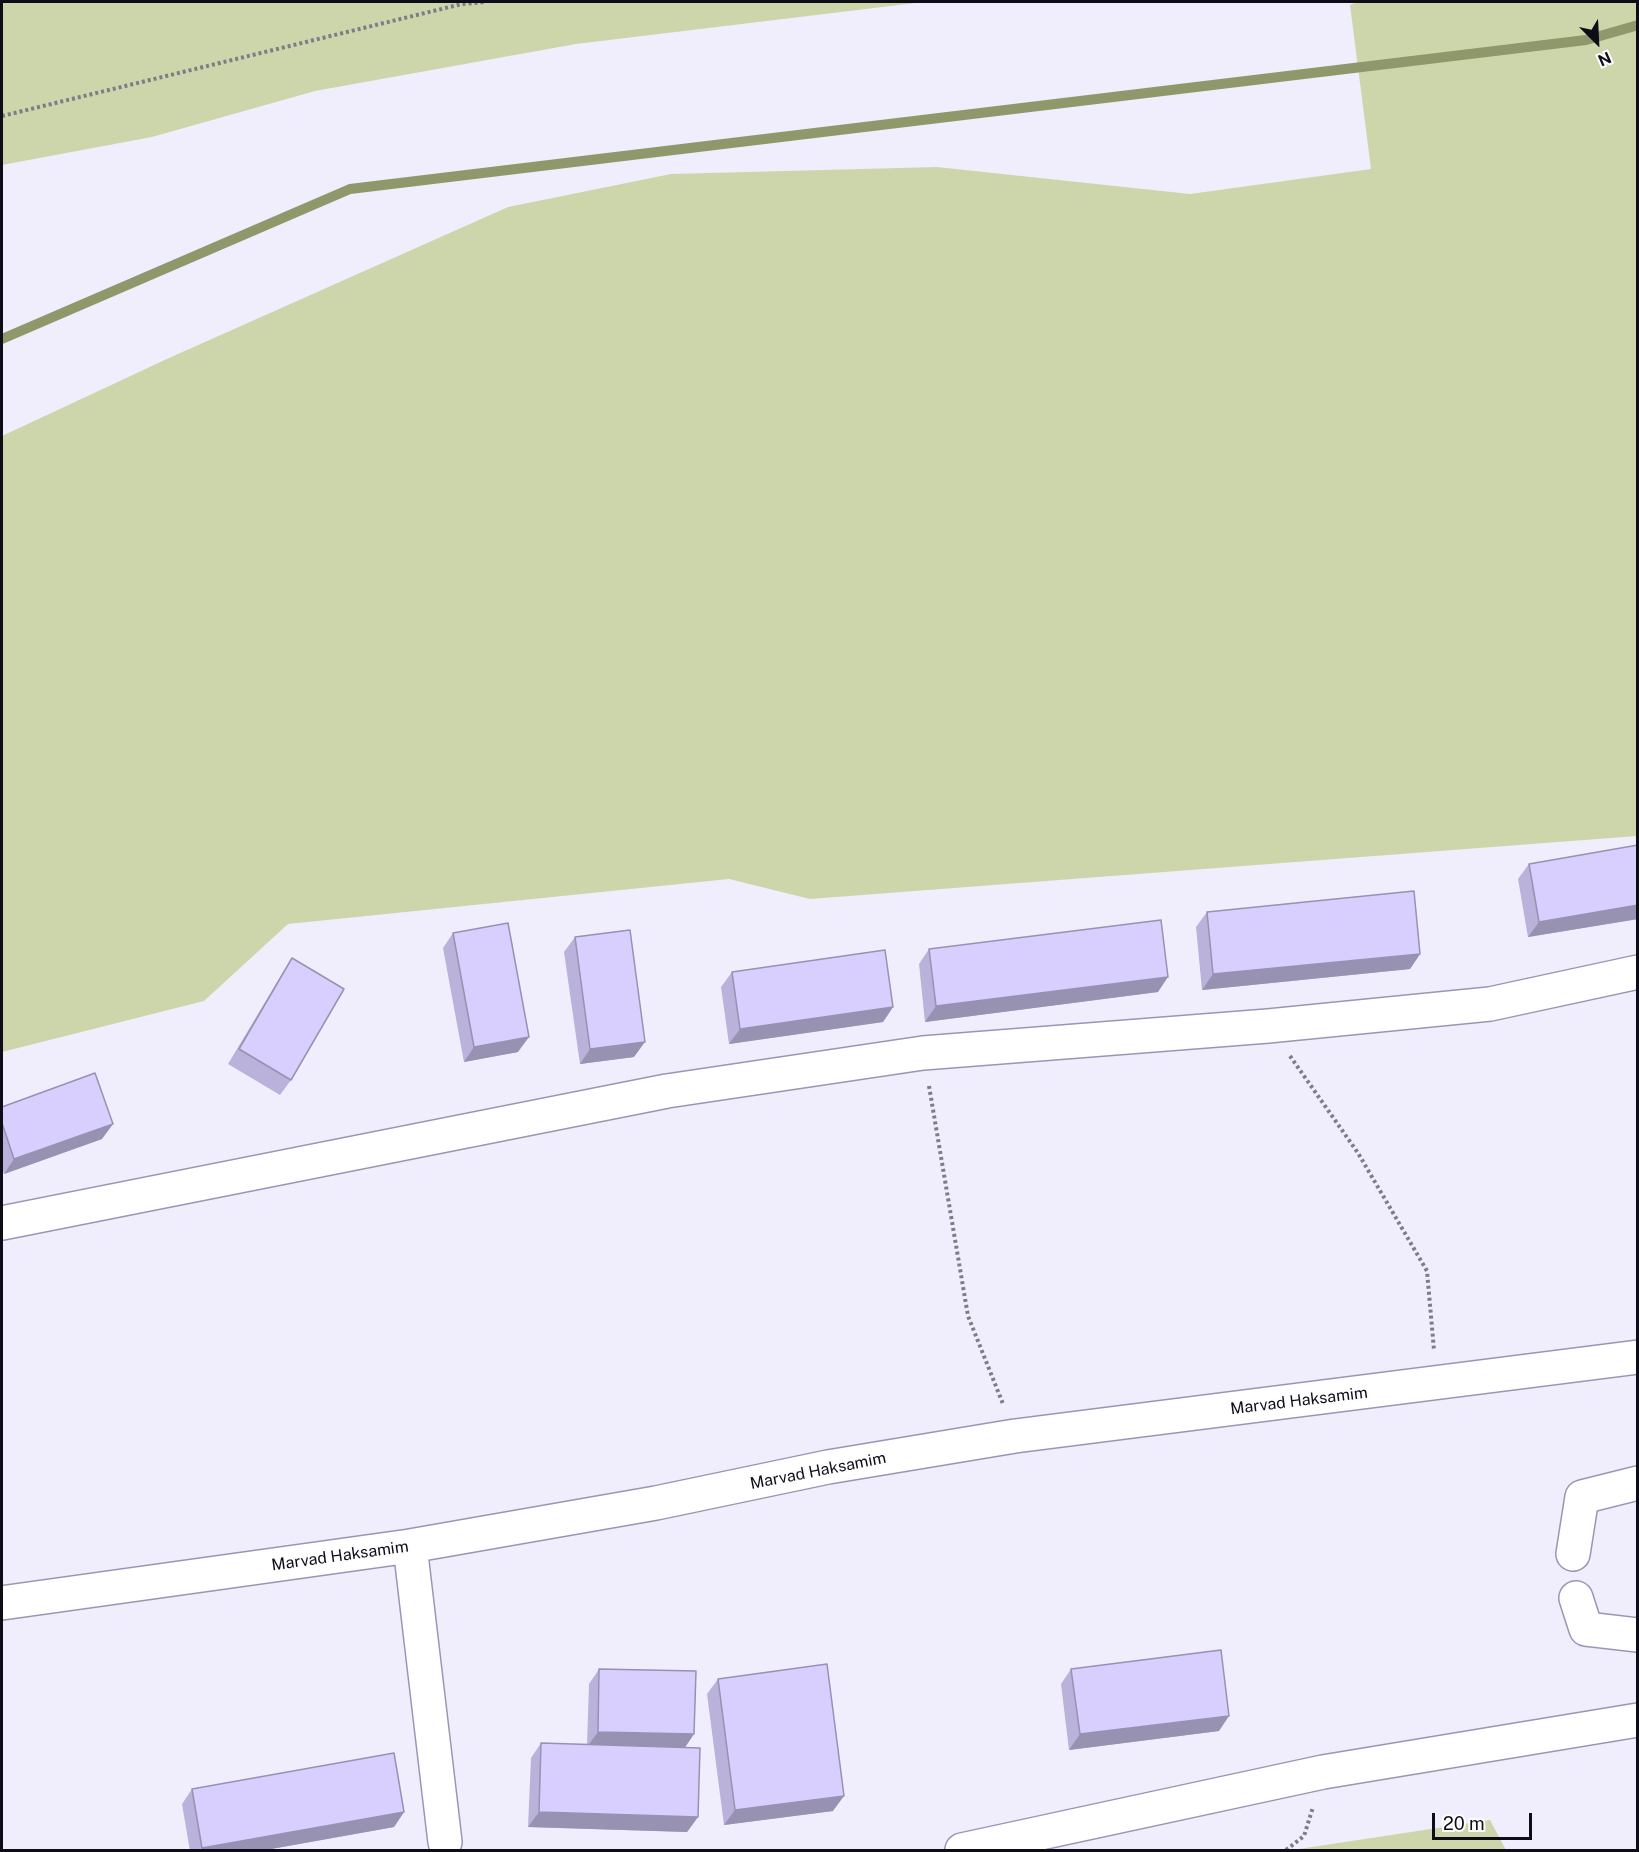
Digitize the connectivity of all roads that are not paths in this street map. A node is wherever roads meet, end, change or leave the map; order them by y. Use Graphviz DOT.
graph roads {
  1 [pos="1638,972"];
  2 [pos="2,1223"];
  3 [pos="1638,1357"];
  4 [pos="1638,1483"];
  5 [pos="410,1546"];
  6 [pos="1573,1554"];
  7 [pos="1576,1598"];
  8 [pos="2,1603"];
  9 [pos="1638,1635"];
  10 [pos="1638,1720"];
  11 [pos="445,1842"];
  12 [pos="962,1851"];
  1 -- 2 [label="street"];
  3 -- 5 [label="street, Marvad Haksamim"];
  4 -- 6 [label="street"];
  5 -- 8 [label="street, Marvad Haksamim"];
  5 -- 11 [label="street"];
  7 -- 9 [label="street"];
  10 -- 12 [label="street"];
}
